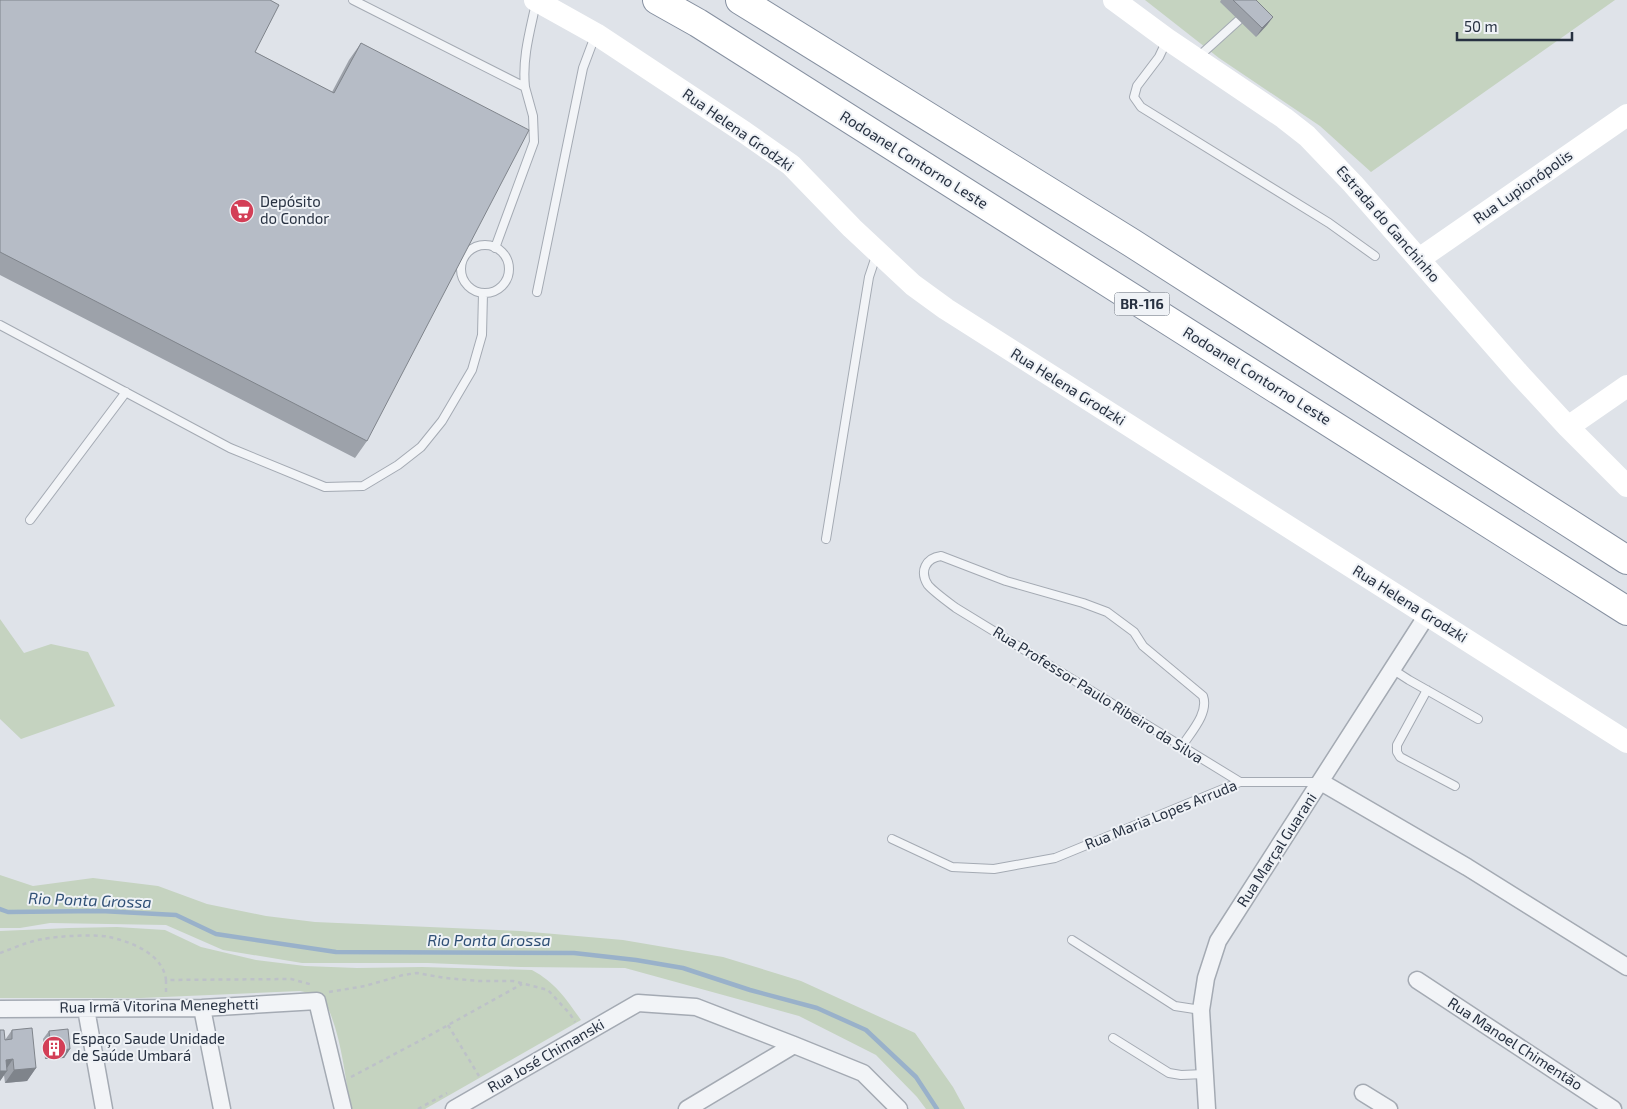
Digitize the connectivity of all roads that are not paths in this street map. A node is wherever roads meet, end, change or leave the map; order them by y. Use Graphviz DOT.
graph roads {
  1 [pos="352,0"];
  2 [pos="656,0"];
  3 [pos="740,0"];
  4 [pos="1114,0"];
  5 [pos="536,1"];
  6 [pos="1239,20"];
  7 [pos="596,34"];
  8 [pos="1167,39"];
  9 [pos="1196,59"];
  10 [pos="525,87"];
  11 [pos="1627,115"];
  12 [pos="495,248"];
  13 [pos="878,252"];
  14 [pos="1375,256"];
  15 [pos="1419,259"];
  16 [pos="483,292"];
  17 [pos="536,292"];
  18 [pos="0,325"];
  19 [pos="1627,386"];
  20 [pos="126,392"];
  21 [pos="1568,427"];
  22 [pos="1627,486"];
  23 [pos="30,520"];
  24 [pos="826,539"];
  25 [pos="1627,560"];
  26 [pos="1627,611"];
  27 [pos="1427,615"];
  28 [pos="1392,669"];
  29 [pos="1427,690"];
  30 [pos="1478,719"];
  31 [pos="1627,742"];
  32 [pos="1182,746"];
  33 [pos="1240,782"];
  34 [pos="1321,782"];
  35 [pos="1455,786"];
  36 [pos="892,839"];
  37 [pos="1072,940"];
  38 [pos="1627,967"];
  39 [pos="1417,980"];
  40 [pos="202,1008"];
  41 [pos="0,1009"];
  42 [pos="86,1009"];
  43 [pos="1202,1010"];
  44 [pos="1113,1038"];
  45 [pos="794,1045"];
  46 [pos="1205,1074"];
  47 [pos="1363,1093"];
  48 [pos="104,1109"];
  49 [pos="222,1109"];
  50 [pos="343,1109"];
  51 [pos="454,1109"];
  52 [pos="687,1109"];
  53 [pos="899,1109"];
  54 [pos="1207,1109"];
  55 [pos="1389,1109"];
  56 [pos="1613,1109"];
  1 -- 10 [label="lane"];
  2 -- 26 [label="highway, Rodoanel Contorno Leste / BR-116"];
  3 -- 25 [label="highway, BR-116"];
  4 -- 8 [label="main road, Estrada do Ganchinho"];
  5 -- 7 [label="main road, Rua Helena Grodzki"];
  5 -- 10 [label="lane"];
  6 -- 9 [label="lane"];
  7 -- 13 [label="main road, Rua Helena Grodzki"];
  7 -- 17 [label="lane"];
  8 -- 9 [label="main road, Estrada do Ganchinho"];
  8 -- 14 [label="lane"];
  9 -- 15 [label="main road, Estrada do Ganchinho"];
  10 -- 12 [label="lane"];
  11 -- 15 [label="main road, Rua Lupionópolis"];
  12 -- 16 [label="lane"];
  12 -- 16 [label="lane"];
  13 -- 24 [label="lane"];
  13 -- 27 [label="main road, Rua Helena Grodzki"];
  15 -- 21 [label="main road, Estrada do Ganchinho"];
  16 -- 20 [label="lane"];
  18 -- 20 [label="lane"];
  19 -- 21 [label="main road"];
  20 -- 23 [label="lane"];
  21 -- 22 [label="main road, Estrada do Ganchinho"];
  27 -- 28 [label="street, Rua Marçal Guarani"];
  27 -- 31 [label="main road, Rua Helena Grodzki"];
  28 -- 29 [label="lane"];
  28 -- 34 [label="street, Rua Marçal Guarani"];
  29 -- 30 [label="lane"];
  29 -- 35 [label="lane"];
  32 -- 32 [label="lane, Rua Professor Paulo Ribeiro da Silva"];
  32 -- 33 [label="lane, Rua Professor Paulo Ribeiro da Silva"];
  33 -- 34 [label="lane, Rua Maria Lopes Arruda"];
  33 -- 36 [label="lane, Rua Maria Lopes Arruda"];
  34 -- 38 [label="street"];
  34 -- 43 [label="street, Rua Marçal Guarani"];
  37 -- 43 [label="lane"];
  39 -- 56 [label="street, Rua Manoel Chimentão"];
  40 -- 42 [label="street, Rua Irmã Vitorina Meneghetti"];
  40 -- 49 [label="street"];
  40 -- 50 [label="street, Rua Irmã Vitorina Meneghetti"];
  41 -- 42 [label="street, Rua Irmã Vitorina Meneghetti"];
  42 -- 48 [label="street"];
  43 -- 46 [label="street, Rua Marçal Guarani"];
  44 -- 46 [label="lane"];
  45 -- 51 [label="street, Rua José Chimanski"];
  45 -- 52 [label="street"];
  45 -- 53 [label="street"];
  46 -- 54 [label="street, Rua Marçal Guarani"];
  47 -- 55 [label="street"];
}
